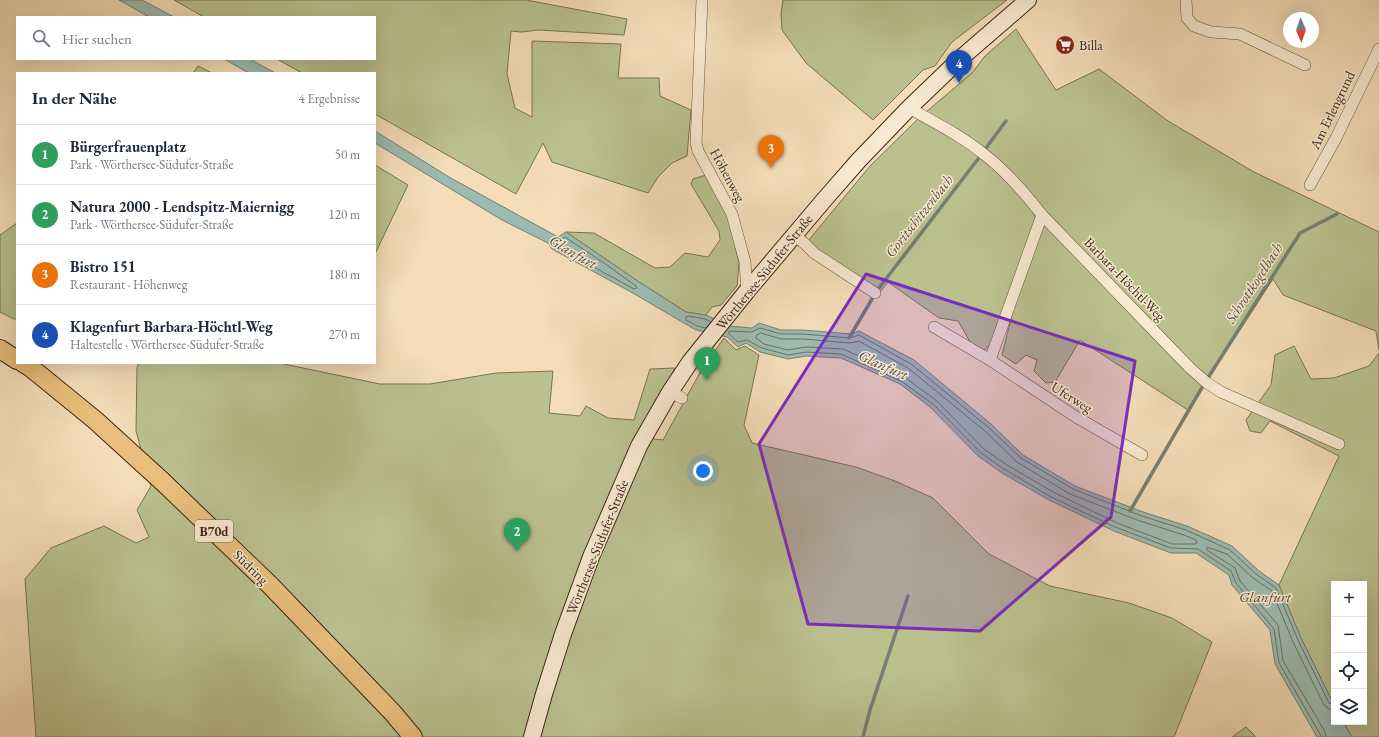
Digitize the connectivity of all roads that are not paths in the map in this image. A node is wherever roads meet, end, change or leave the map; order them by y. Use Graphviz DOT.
graph roads {
  1 [pos="702,0"];
  2 [pos="1028,0"];
  3 [pos="1186,0"];
  4 [pos="1379,49"];
  5 [pos="1305,65"];
  6 [pos="909,108"];
  7 [pos="1310,185"];
  8 [pos="1042,215"];
  9 [pos="794,235"];
  10 [pos="747,291"];
  11 [pos="876,293"];
  12 [pos="934,327"];
  13 [pos="0,349"];
  14 [pos="16,359"];
  15 [pos="990,360"];
  16 [pos="24,364"];
  17 [pos="1338,444"];
  18 [pos="1142,455"];
  19 [pos="413,737"];
  20 [pos="532,737"];
  1 -- 10 [label="street, Höhenweg"];
  2 -- 6 [label="main road, Wörthersee-Südufer-Straße"];
  3 -- 5 [label="street"];
  4 -- 7 [label="street, Am Erlengrund"];
  6 -- 8 [label="street, Barbara-Höchtl-Weg"];
  6 -- 9 [label="main road, Wörthersee-Südufer-Straße"];
  8 -- 15 [label="street"];
  8 -- 17 [label="street, Barbara-Höchtl-Weg"];
  9 -- 10 [label="main road, Wörthersee-Südufer-Straße"];
  9 -- 11 [label="street"];
  10 -- 20 [label="main road, Wörthersee-Südufer-Straße"];
  12 -- 15 [label="street, Uferweg"];
  13 -- 14 [label="main road"];
  15 -- 18 [label="street, Uferweg"];
  16 -- 19 [label="main road, Südring / B70d"];
}
